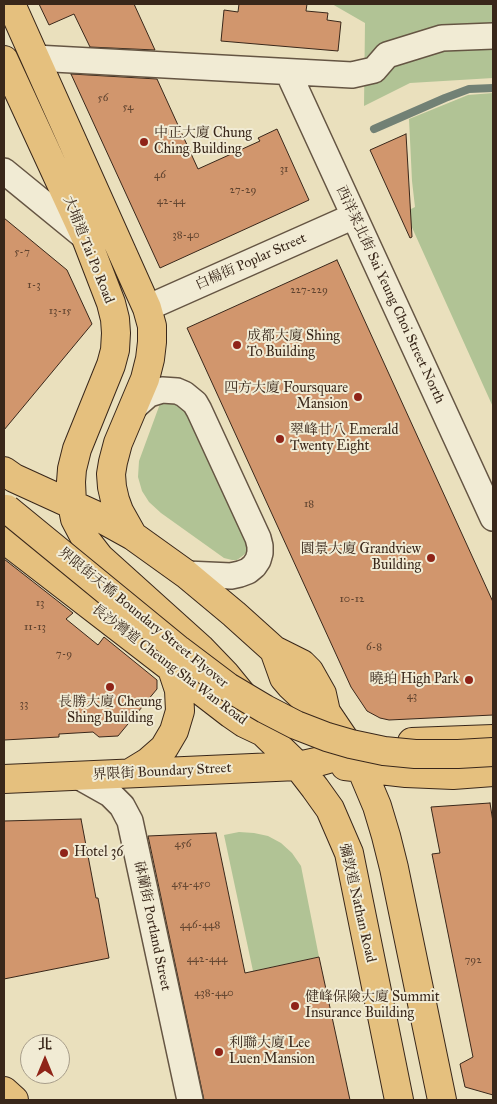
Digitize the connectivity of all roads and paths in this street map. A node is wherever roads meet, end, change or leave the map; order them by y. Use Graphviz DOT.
graph roads {
  1 [pos="11,4"];
  2 [pos="493,36"];
  3 [pos="35,58"];
  4 [pos="4,60"];
  5 [pos="288,72"];
  6 [pos="4,171"];
  7 [pos="354,216"];
  8 [pos="86,238"];
  9 [pos="148,308"];
  10 [pos="132,409"];
  11 [pos="4,471"];
  12 [pos="72,504"];
  13 [pos="4,506"];
  14 [pos="493,518"];
  15 [pos="133,536"];
  16 [pos="4,539"];
  17 [pos="186,574"];
  18 [pos="172,669"];
  19 [pos="263,732"];
  20 [pos="493,739"];
  21 [pos="493,752"];
  22 [pos="357,760"];
  23 [pos="309,763"];
  24 [pos="493,772"];
  25 [pos="130,773"];
  26 [pos="78,776"];
  27 [pos="4,779"];
  28 [pos="190,1100"];
  29 [pos="399,1100"];
  30 [pos="442,1100"];
  1 -- 3 [label="main road, 大埔道 Tai Po Road"];
  2 -- 5 [label="street"];
  3 -- 5 [label="street"];
  3 -- 9 [label="main road, 大埔道 Tai Po Road"];
  4 -- 8 [label="main road, 大埔道 Tai Po Road"];
  5 -- 7 [label="street, 西洋菜北街 Sai Yeung Choi Street North"];
  6 -- 8 [label="street"];
  7 -- 9 [label="street, 白楊街 Poplar Street"];
  7 -- 14 [label="street, 西洋菜北街 Sai Yeung Choi Street North"];
  8 -- 12 [label="main road, 大埔道 Tai Po Road"];
  9 -- 10 [label="main road, 大埔道 Tai Po Road"];
  10 -- 15 [label="main road, 大埔道 Tai Po Road"];
  10 -- 17 [label="street, 大埔道 Tai Po Road"];
  11 -- 12 [label="main road"];
  12 -- 15 [label="main road"];
  12 -- 19 [label="main road, 長沙灣道 Cheung Sha Wan Road"];
  13 -- 21 [label="main road, 界限街天橋 Boundary Street Flyover, bridge"];
  15 -- 17 [label="main road"];
  16 -- 18 [label="main road, 長沙灣道 Cheung Sha Wan Road"];
  17 -- 22 [label="main road"];
  18 -- 19 [label="main road, 長沙灣道 Cheung Sha Wan Road"];
  18 -- 25 [label="main road"];
  19 -- 23 [label="main road, 彌敦道 Nathan Road"];
  20 -- 22 [label="main road, 界限街 Boundary Street"];
  22 -- 23 [label="main road, 界限街 Boundary Street"];
  22 -- 24 [label="main road, 界限街 Boundary Street"];
  22 -- 30 [label="main road"];
  23 -- 25 [label="main road, 界限街 Boundary Street"];
  23 -- 29 [label="main road, 彌敦道 Nathan Road"];
  25 -- 26 [label="main road, 界限街 Boundary Street"];
  26 -- 27 [label="main road, 界限街 Boundary Street"];
  26 -- 28 [label="street, 砵蘭街 Portland Street"];
}
